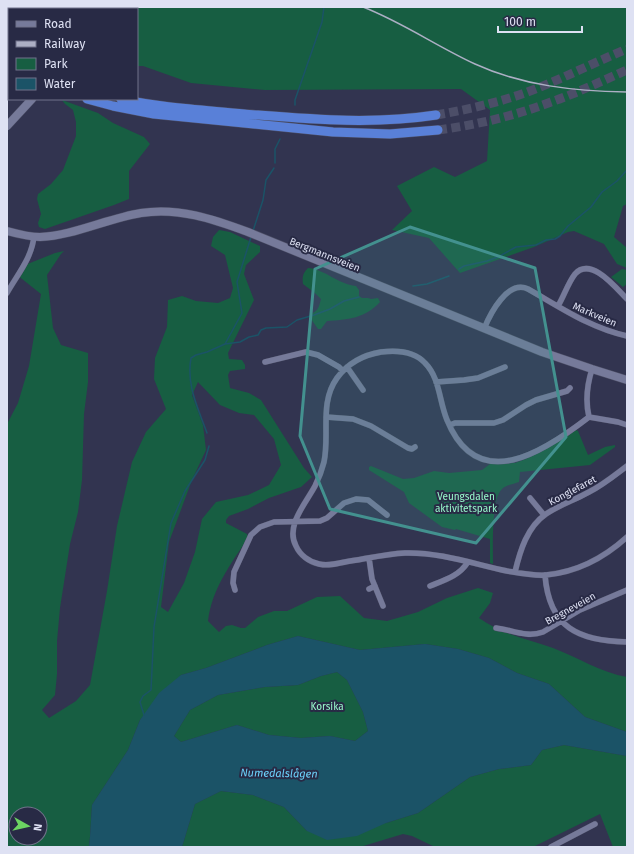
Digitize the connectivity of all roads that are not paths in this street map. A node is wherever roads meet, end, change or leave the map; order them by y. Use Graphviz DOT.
graph roads {
  1 [pos="24,100"];
  2 [pos="31,100"];
  3 [pos="91,100"];
  4 [pos="127,100"];
  5 [pos="18,112"];
  6 [pos="436,115"];
  7 [pos="7,126"];
  8 [pos="438,130"];
  9 [pos="7,231"];
  10 [pos="34,236"];
  11 [pos="7,293"];
  12 [pos="627,299"];
  13 [pos="558,306"];
  14 [pos="484,329"];
  15 [pos="627,336"];
  16 [pos="265,362"];
  17 [pos="505,367"];
  18 [pos="345,369"];
  19 [pos="592,369"];
  20 [pos="627,380"];
  21 [pos="436,382"];
  22 [pos="570,388"];
  23 [pos="363,390"];
  24 [pos="326,416"];
  25 [pos="589,417"];
  26 [pos="450,425"];
  27 [pos="627,425"];
  28 [pos="415,447"];
  29 [pos="627,466"];
  30 [pos="530,498"];
  31 [pos="387,515"];
  32 [pos="544,515"];
  33 [pos="296,521"];
  34 [pos="627,537"];
  35 [pos="369,558"];
  36 [pos="468,562"];
  37 [pos="515,572"];
  38 [pos="545,576"];
  39 [pos="375,586"];
  40 [pos="430,586"];
  41 [pos="369,589"];
  42 [pos="235,590"];
  43 [pos="627,590"];
  44 [pos="384,606"];
  45 [pos="561,622"];
  46 [pos="496,628"];
  47 [pos="627,642"];
  48 [pos="595,824"];
  49 [pos="550,847"];
  1 -- 5 [label="main road"];
  2 -- 5 [label="main road"];
  3 -- 8 [label="highway"];
  4 -- 6 [label="highway"];
  5 -- 7 [label="main road"];
  9 -- 10 [label="main road, Bergmannsveien"];
  10 -- 11 [label="street"];
  10 -- 14 [label="main road, Bergmannsveien"];
  12 -- 13 [label="street, Markveien"];
  13 -- 14 [label="street, Markveien"];
  13 -- 15 [label="street, Markveien"];
  14 -- 19 [label="main road, Bergmannsveien"];
  16 -- 18 [label="street"];
  17 -- 21 [label="street"];
  18 -- 21 [label="street"];
  18 -- 23 [label="street"];
  18 -- 24 [label="street"];
  19 -- 20 [label="main road, Bergmannsveien"];
  19 -- 25 [label="street"];
  21 -- 26 [label="street"];
  22 -- 26 [label="street"];
  24 -- 28 [label="street"];
  24 -- 33 [label="street"];
  25 -- 26 [label="street"];
  25 -- 27 [label="street"];
  29 -- 32 [label="street, Konglefaret"];
  30 -- 32 [label="street, Konglefaret"];
  31 -- 33 [label="street"];
  32 -- 37 [label="street, Konglefaret"];
  33 -- 35 [label="street"];
  33 -- 42 [label="street"];
  34 -- 38 [label="street"];
  35 -- 36 [label="street"];
  35 -- 39 [label="street"];
  36 -- 37 [label="street"];
  36 -- 40 [label="street"];
  37 -- 38 [label="street"];
  38 -- 45 [label="street"];
  39 -- 41 [label="street"];
  39 -- 44 [label="street"];
  43 -- 45 [label="street, Bregneveien"];
  45 -- 46 [label="street, Bregneveien"];
  45 -- 47 [label="street"];
  48 -- 49 [label="street"];
}
